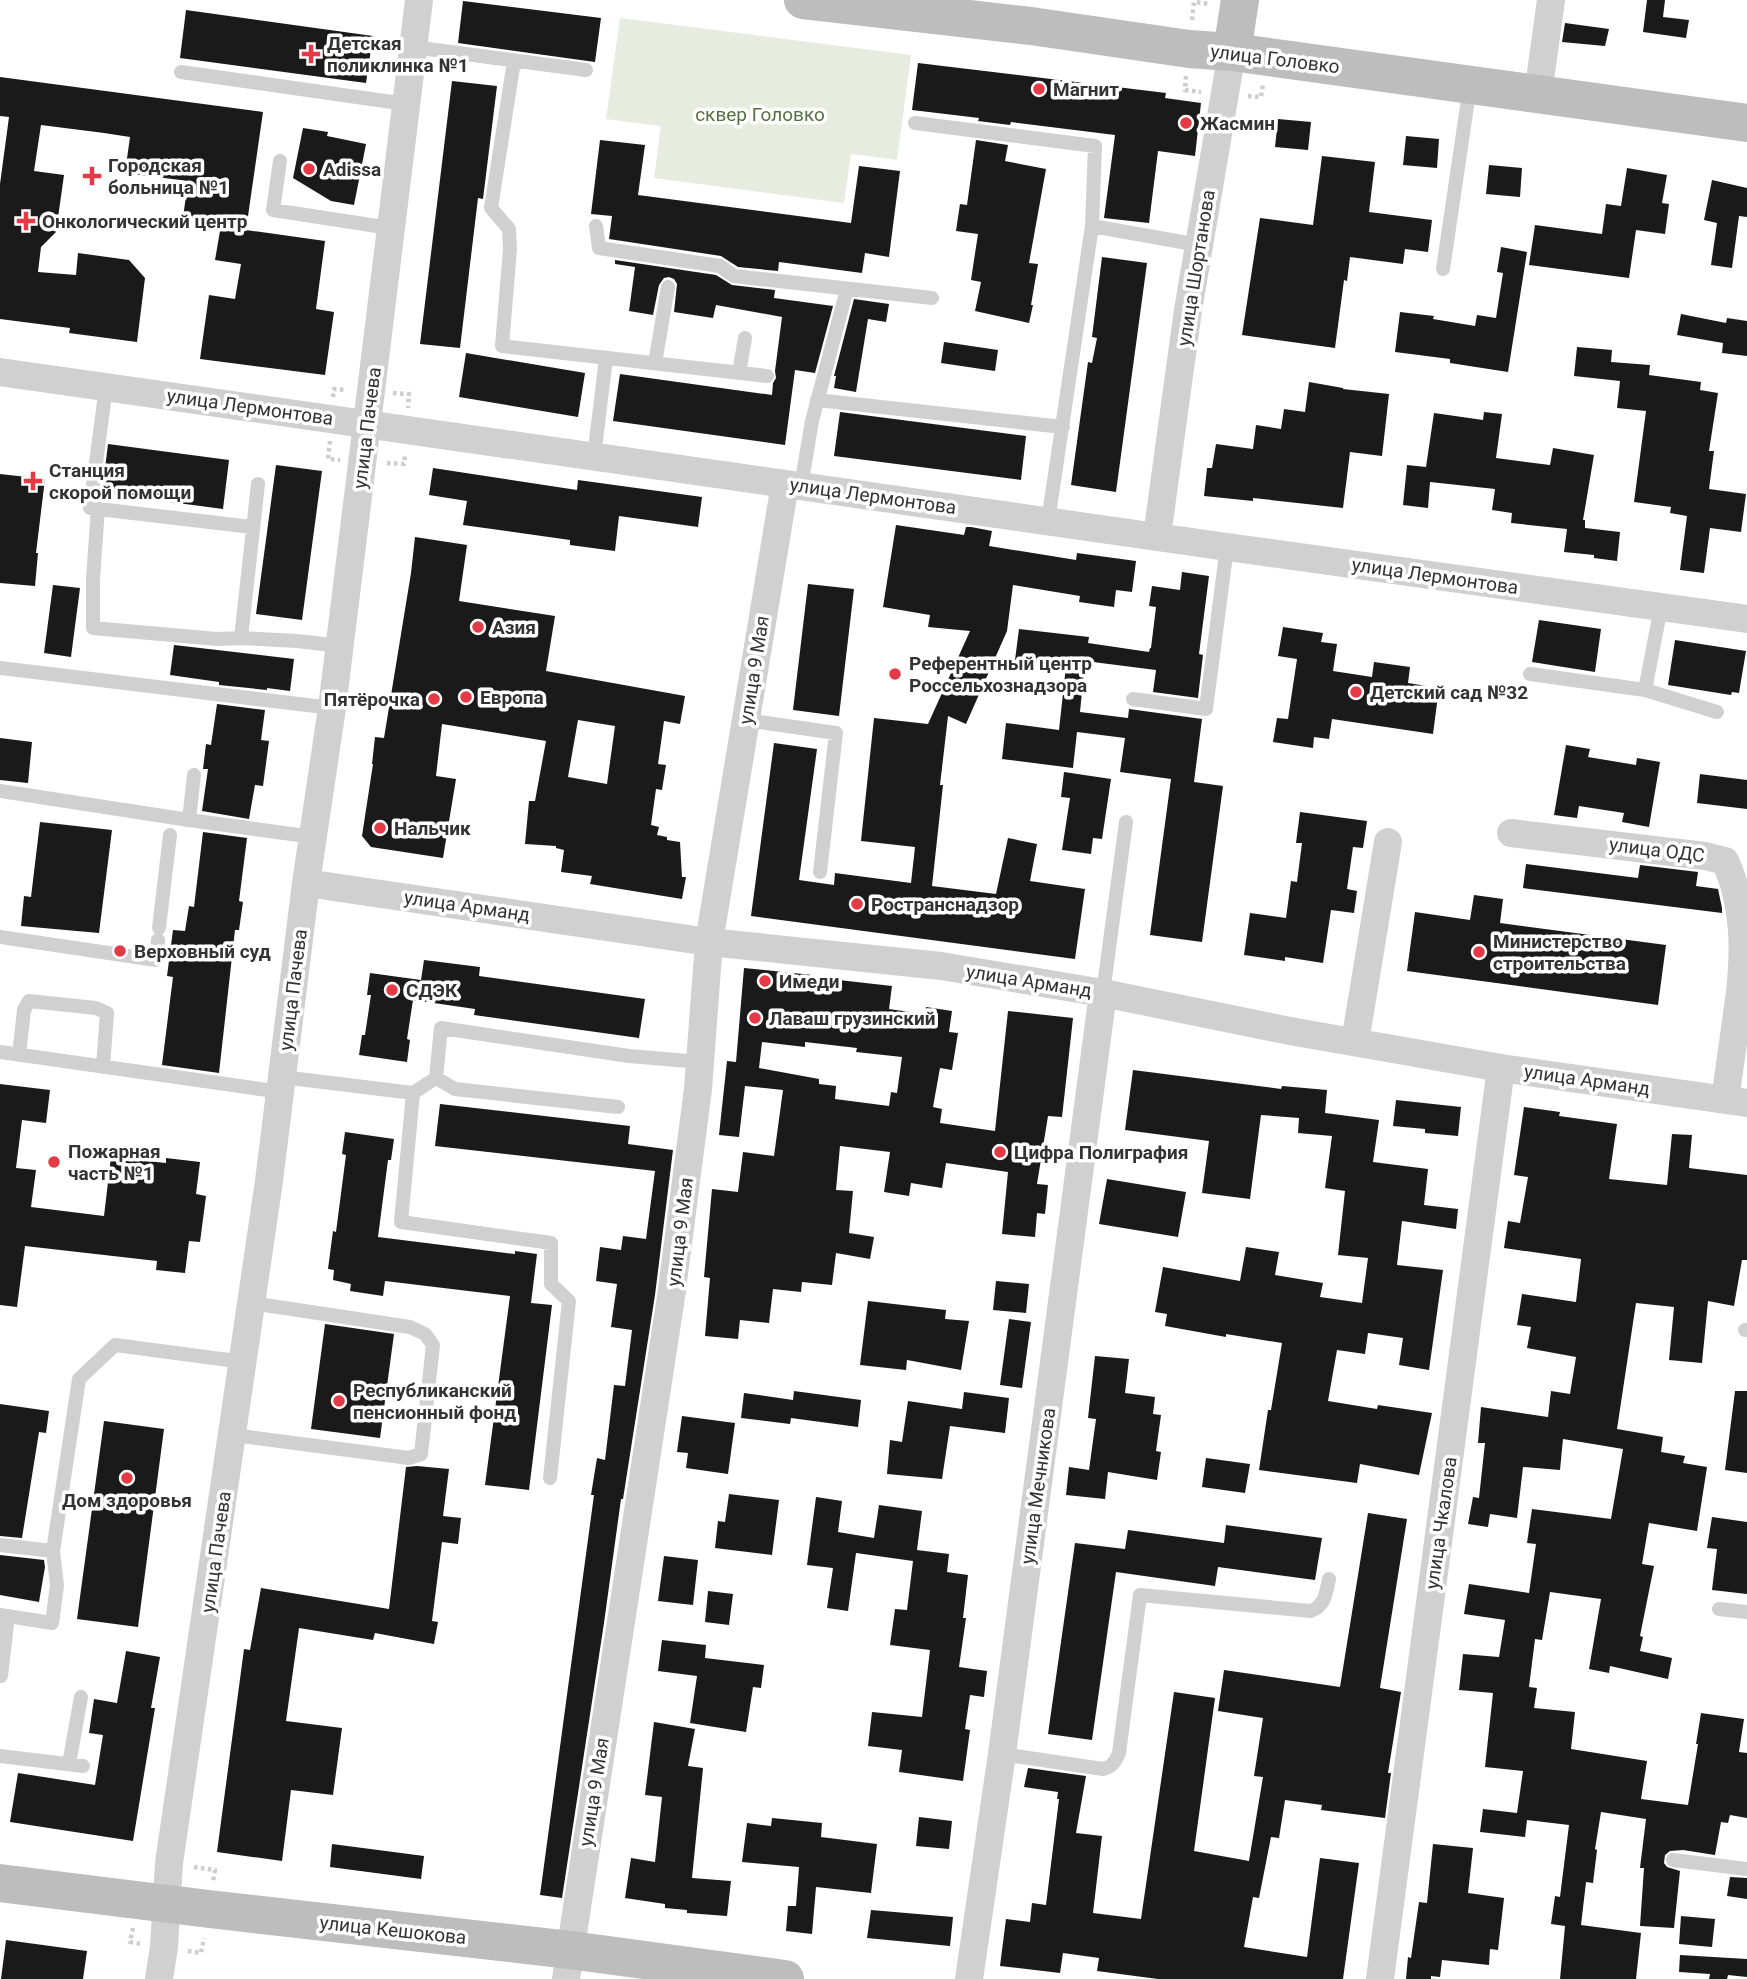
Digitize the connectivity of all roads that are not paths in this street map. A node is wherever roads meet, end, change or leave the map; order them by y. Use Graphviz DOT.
graph roads {
  1 [pos="419,0"];
  2 [pos="803,0"];
  3 [pos="1551,0"];
  4 [pos="1230,2"];
  5 [pos="413,47"];
  6 [pos="1232,52"];
  7 [pos="514,61"];
  8 [pos="586,70"];
  9 [pos="181,72"];
  10 [pos="1470,85"];
  11 [pos="1538,94"];
  12 [pos="407,104"];
  13 [pos="915,123"];
  14 [pos="1747,123"];
  15 [pos="280,161"];
  16 [pos="596,226"];
  17 [pos="1092,226"];
  18 [pos="390,228"];
  19 [pos="1199,245"];
  20 [pos="1444,269"];
  21 [pos="668,286"];
  22 [pos="847,289"];
  23 [pos="932,298"];
  24 [pos="744,338"];
  25 [pos="606,358"];
  26 [pos="655,363"];
  27 [pos="0,372"];
  28 [pos="739,373"];
  29 [pos="767,376"];
  30 [pos="106,387"];
  31 [pos="817,400"];
  32 [pos="368,424"];
  33 [pos="1063,427"];
  34 [pos="594,457"];
  35 [pos="258,484"];
  36 [pos="793,485"];
  37 [pos="98,508"];
  38 [pos="1048,521"];
  39 [pos="253,527"];
  40 [pos="1157,536"];
  41 [pos="1227,547"];
  42 [pos="1661,607"];
  43 [pos="1747,619"];
  44 [pos="241,638"];
  45 [pos="340,646"];
  46 [pos="0,668"];
  47 [pos="1530,674"];
  48 [pos="1645,690"];
  49 [pos="1133,699"];
  50 [pos="332,709"];
  51 [pos="1717,712"];
  52 [pos="746,720"];
  53 [pos="194,775"];
  54 [pos="0,791"];
  55 [pos="189,820"];
  56 [pos="1126,822"];
  57 [pos="1511,833"];
  58 [pos="170,835"];
  59 [pos="313,837"];
  60 [pos="1388,842"];
  61 [pos="820,872"];
  62 [pos="306,883"];
  63 [pos="1745,901"];
  64 [pos="0,937"];
  65 [pos="709,942"];
  66 [pos="1103,993"];
  67 [pos="1355,1042"];
  68 [pos="0,1052"];
  69 [pos="19,1055"];
  70 [pos="700,1062"];
  71 [pos="103,1067"];
  72 [pos="1502,1068"];
  73 [pos="436,1078"];
  74 [pos="281,1085"];
  75 [pos="413,1093"];
  76 [pos="1736,1101"];
  77 [pos="618,1107"];
  78 [pos="252,1303"];
  79 [pos="244,1362"];
  80 [pos="233,1436"];
  81 [pos="550,1478"];
  82 [pos="0,1545"];
  83 [pos="53,1551"];
  84 [pos="1329,1579"];
  85 [pos="1719,1609"];
  86 [pos="1747,1612"];
  87 [pos="4,1616"];
  88 [pos="1,1676"];
  89 [pos="81,1697"];
  90 [pos="1002,1754"];
  91 [pos="0,1756"];
  92 [pos="1673,1860"];
  93 [pos="1747,1869"];
  94 [pos="0,1882"];
  95 [pos="166,1903"];
  96 [pos="568,1964"];
  97 [pos="159,1979"];
  98 [pos="785,1979"];
  99 [pos="969,1979"];
  100 [pos="1380,1979"];
  1 -- 5 [label="street, улица Пачева"];
  2 -- 6 [label="street, улица Головко"];
  3 -- 11 [label="street"];
  4 -- 6 [label="street, улица Шортанова"];
  5 -- 7 [label="lane"];
  5 -- 12 [label="street, улица Пачева"];
  6 -- 10 [label="street, улица Головко"];
  6 -- 19 [label="street, улица Шортанова"];
  7 -- 8 [label="lane"];
  7 -- 25 [label="lane"];
  9 -- 12 [label="lane"];
  10 -- 11 [label="street, улица Головко"];
  10 -- 20 [label="lane"];
  11 -- 14 [label="street, улица Головко"];
  12 -- 18 [label="street, улица Пачева"];
  13 -- 17 [label="lane"];
  15 -- 18 [label="lane"];
  16 -- 22 [label="lane"];
  17 -- 19 [label="lane"];
  17 -- 33 [label="lane"];
  18 -- 32 [label="street, улица Пачева"];
  19 -- 40 [label="street, улица Шортанова"];
  21 -- 26 [label="lane"];
  22 -- 23 [label="lane"];
  22 -- 31 [label="lane"];
  24 -- 28 [label="lane"];
  25 -- 26 [label="lane"];
  25 -- 34 [label="lane"];
  26 -- 28 [label="lane"];
  27 -- 30 [label="street, улица Лермонтова"];
  28 -- 29 [label="lane"];
  30 -- 32 [label="street, улица Лермонтова"];
  30 -- 37 [label="lane"];
  31 -- 33 [label="lane"];
  31 -- 36 [label="lane"];
  32 -- 34 [label="street, улица Лермонтова"];
  32 -- 45 [label="street, улица Пачева"];
  33 -- 38 [label="lane"];
  34 -- 36 [label="street, улица Лермонтова"];
  35 -- 39 [label="lane"];
  36 -- 38 [label="street, улица Лермонтова"];
  36 -- 52 [label="street, улица 9 Мая"];
  37 -- 39 [label="lane"];
  37 -- 44 [label="lane"];
  38 -- 40 [label="street, улица Лермонтова"];
  39 -- 44 [label="lane"];
  40 -- 41 [label="street, улица Лермонтова"];
  41 -- 42 [label="street, улица Лермонтова"];
  41 -- 49 [label="lane"];
  42 -- 43 [label="street, улица Лермонтова"];
  42 -- 48 [label="lane"];
  44 -- 45 [label="lane"];
  45 -- 50 [label="street, улица Пачева"];
  46 -- 50 [label="lane"];
  47 -- 48 [label="lane"];
  48 -- 51 [label="lane"];
  50 -- 59 [label="street, улица Пачева"];
  52 -- 61 [label="lane"];
  52 -- 65 [label="street, улица 9 Мая"];
  53 -- 55 [label="lane"];
  54 -- 55 [label="lane"];
  55 -- 59 [label="lane"];
  56 -- 66 [label="lane"];
  57 -- 63 [label="street, улица ОДС"];
  58 -- 64 [label="lane"];
  59 -- 62 [label="street, улица Пачева"];
  60 -- 67 [label="street"];
  62 -- 65 [label="street, улица Арманд"];
  62 -- 74 [label="street, улица Пачева"];
  63 -- 76 [label="street, улица ОДС"];
  65 -- 66 [label="street, улица Арманд"];
  65 -- 70 [label="street, улица 9 Мая"];
  66 -- 67 [label="street, улица Арманд"];
  66 -- 90 [label="street, улица Мечникова"];
  67 -- 72 [label="street, улица Арманд"];
  68 -- 69 [label="lane"];
  69 -- 71 [label="lane"];
  69 -- 71 [label="lane"];
  70 -- 73 [label="lane"];
  70 -- 96 [label="street, улица 9 Мая"];
  71 -- 74 [label="lane"];
  72 -- 76 [label="street, улица Арманд"];
  72 -- 100 [label="street, улица Чкалова"];
  73 -- 75 [label="lane"];
  73 -- 77 [label="lane"];
  74 -- 75 [label="lane"];
  74 -- 78 [label="street, улица Пачева"];
  75 -- 81 [label="lane"];
  78 -- 79 [label="street, улица Пачева"];
  78 -- 80 [label="lane"];
  79 -- 80 [label="street, улица Пачева"];
  79 -- 83 [label="lane"];
  80 -- 95 [label="street, улица Пачева"];
  82 -- 83 [label="lane"];
  83 -- 87 [label="lane"];
  84 -- 90 [label="lane"];
  85 -- 86 [label="lane"];
  87 -- 88 [label="lane"];
  89 -- 91 [label="lane"];
  90 -- 99 [label="street, улица Мечникова"];
  92 -- 93 [label="lane"];
  94 -- 95 [label="street, улица Кешокова"];
  95 -- 96 [label="street, улица Кешокова"];
  95 -- 97 [label="street, улица Пачева"];
  96 -- 98 [label="street, улица Кешокова"];
}
